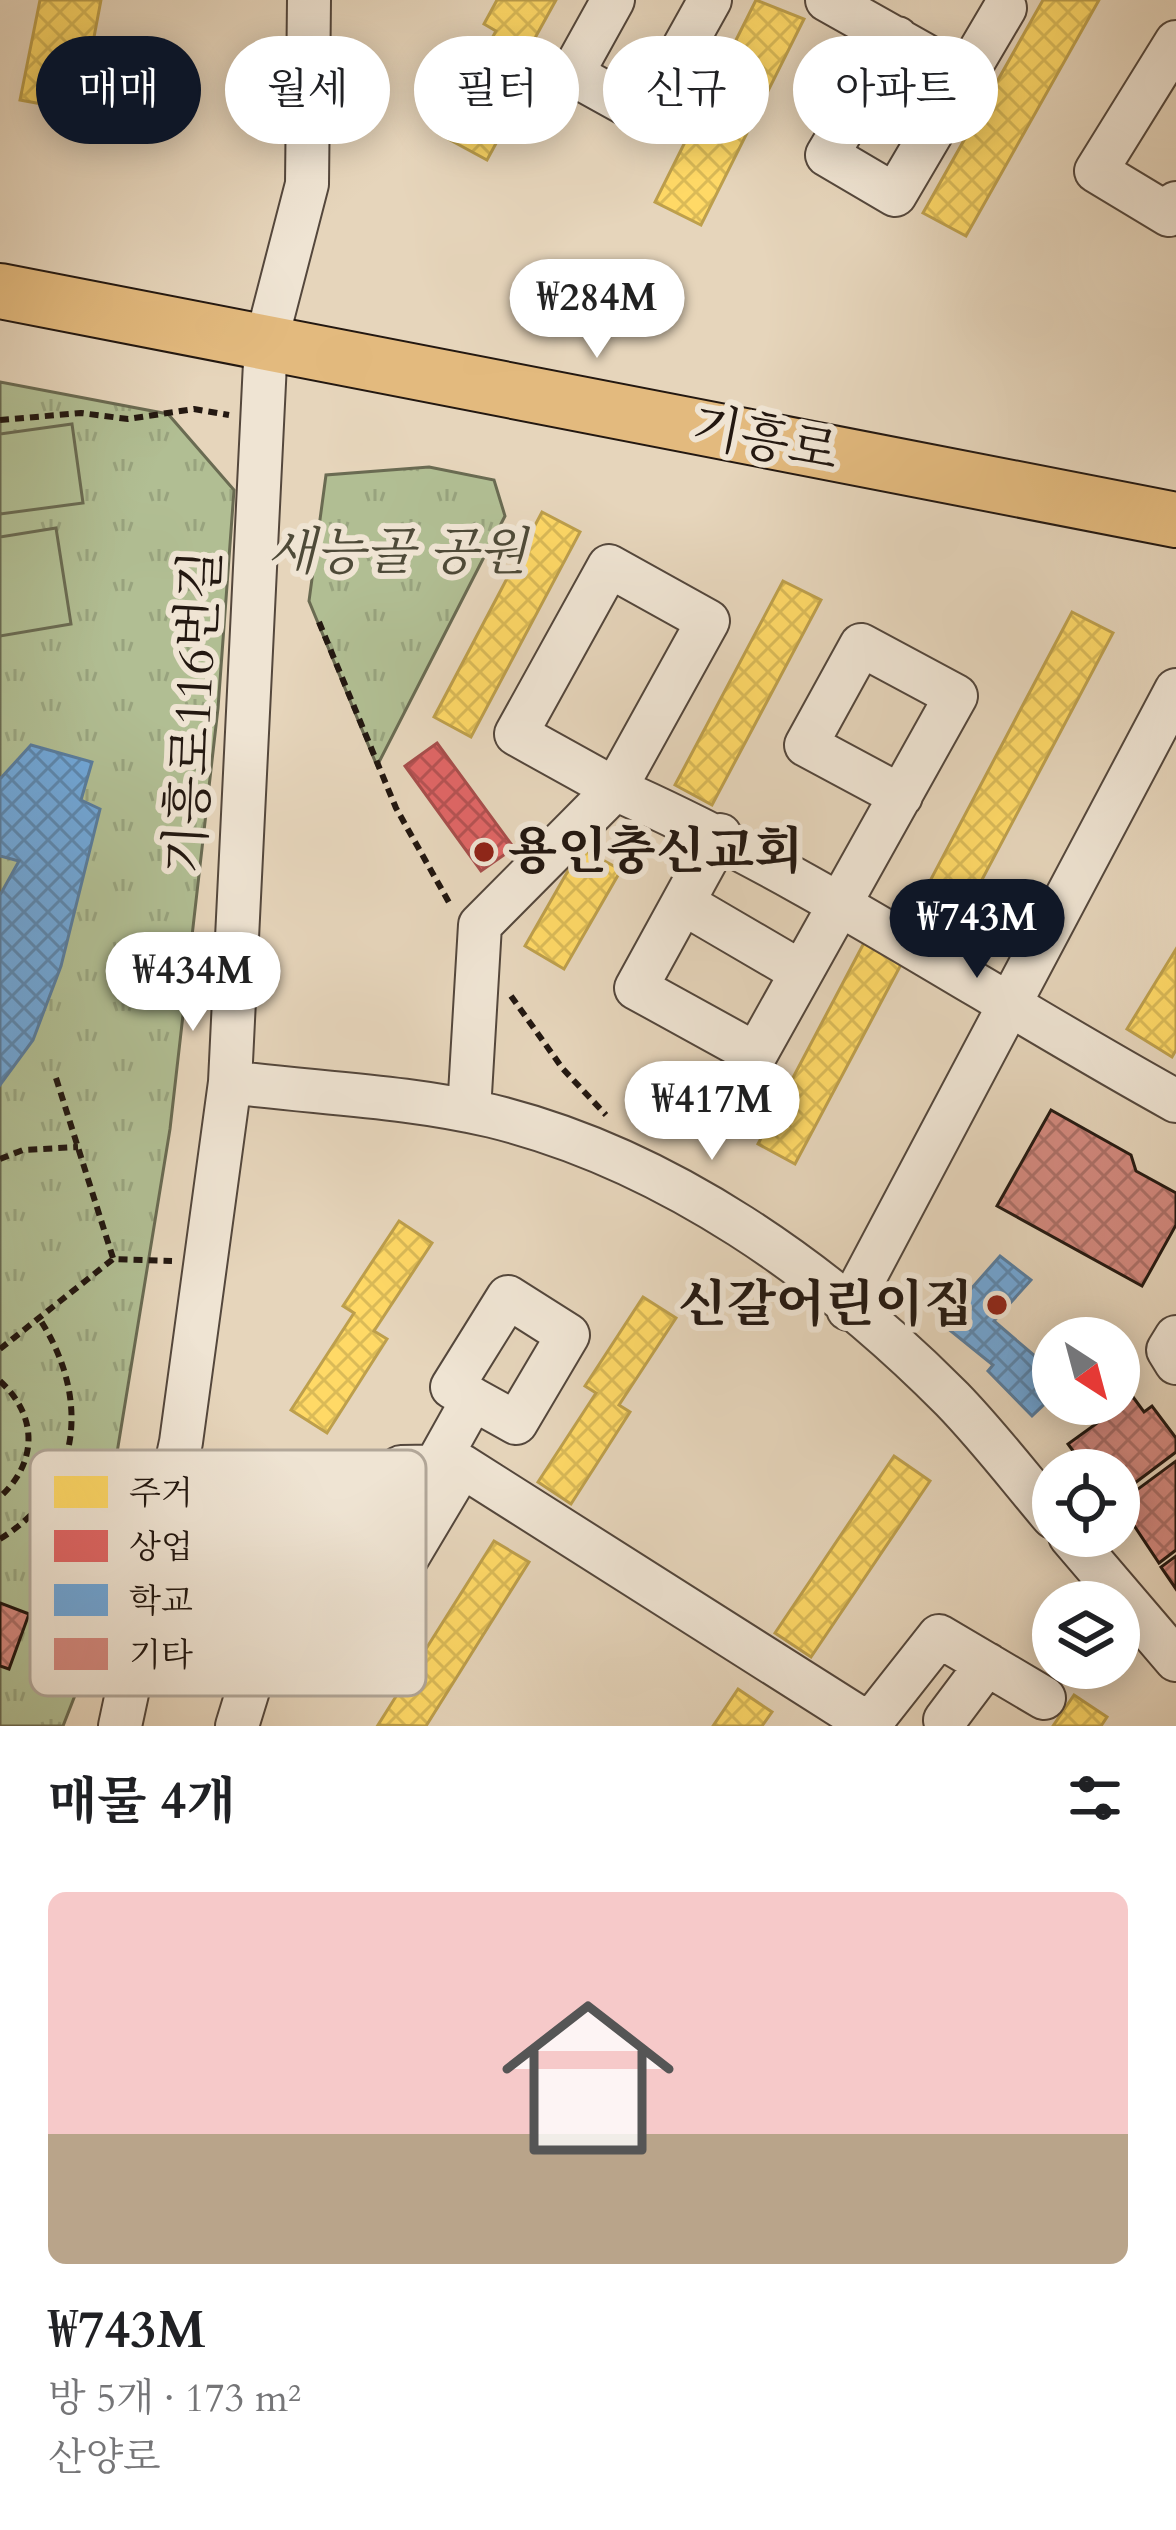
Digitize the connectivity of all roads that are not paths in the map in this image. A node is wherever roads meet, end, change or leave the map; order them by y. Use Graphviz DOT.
graph roads {
  1 [pos="309,0"];
  2 [pos="613,0"];
  3 [pos="710,0"];
  4 [pos="827,0"];
  5 [pos="1005,8"];
  6 [pos="892,36"];
  7 [pos="988,36"];
  8 [pos="1176,43"];
  9 [pos="833,144"];
  10 [pos="924,144"];
  11 [pos="1176,203"];
  12 [pos="0,291"];
  13 [pos="266,342"];
  14 [pos="1176,520"];
  15 [pos="1176,690"];
  16 [pos="615,789"];
  17 [pos="901,796"];
  18 [pos="720,835"];
  19 [pos="683,903"];
  20 [pos="838,905"];
  21 [pos="801,972"];
  22 [pos="1007,1008"];
  23 [pos="230,1082"];
  24 [pos="1176,1101"];
  25 [pos="469,1111"];
  26 [pos="848,1309"];
  27 [pos="1176,1336"];
  28 [pos="1176,1363"];
  29 [pos="473,1399"];
  30 [pos="179,1450"];
  31 [pos="426,1467"];
  32 [pos="448,1467"];
  33 [pos="1032,1492"];
  34 [pos="426,1508"];
  35 [pos="1088,1557"];
  36 [pos="1176,1660"];
  37 [pos="987,1664"];
  38 [pos="126,1696"];
  39 [pos="246,1696"];
  40 [pos="1044,1698"];
  41 [pos="944,1720"];
  42 [pos="872,1724"];
  43 [pos="120,1726"];
  44 [pos="237,1726"];
  1 -- 13 [label="street, 기흥로116번길"];
  2 -- 3 [label="street"];
  4 -- 6 [label="street"];
  5 -- 7 [label="street"];
  8 -- 11 [label="street"];
  9 -- 10 [label="street"];
  12 -- 13 [label="main road, 기흥로"];
  13 -- 14 [label="main road, 기흥로"];
  13 -- 23 [label="street, 기흥로116번길"];
  15 -- 22 [label="street"];
  16 -- 16 [label="street"];
  16 -- 18 [label="street"];
  16 -- 25 [label="street"];
  17 -- 20 [label="street"];
  18 -- 19 [label="street"];
  18 -- 20 [label="street"];
  19 -- 21 [label="street"];
  19 -- 21 [label="street"];
  20 -- 21 [label="street"];
  20 -- 22 [label="street"];
  22 -- 24 [label="street"];
  22 -- 26 [label="street"];
  23 -- 25 [label="street"];
  23 -- 30 [label="street, 기흥로116번길"];
  25 -- 26 [label="street"];
  26 -- 33 [label="street"];
  27 -- 28 [label="street"];
  29 -- 32 [label="street"];
  31 -- 32 [label="street"];
  32 -- 34 [label="street"];
  32 -- 42 [label="street"];
  35 -- 36 [label="street"];
  37 -- 40 [label="street"];
  37 -- 41 [label="street"];
  37 -- 42 [label="street"];
  38 -- 43 [label="street, 기흥로116번길"];
  39 -- 44 [label="street"];
}
